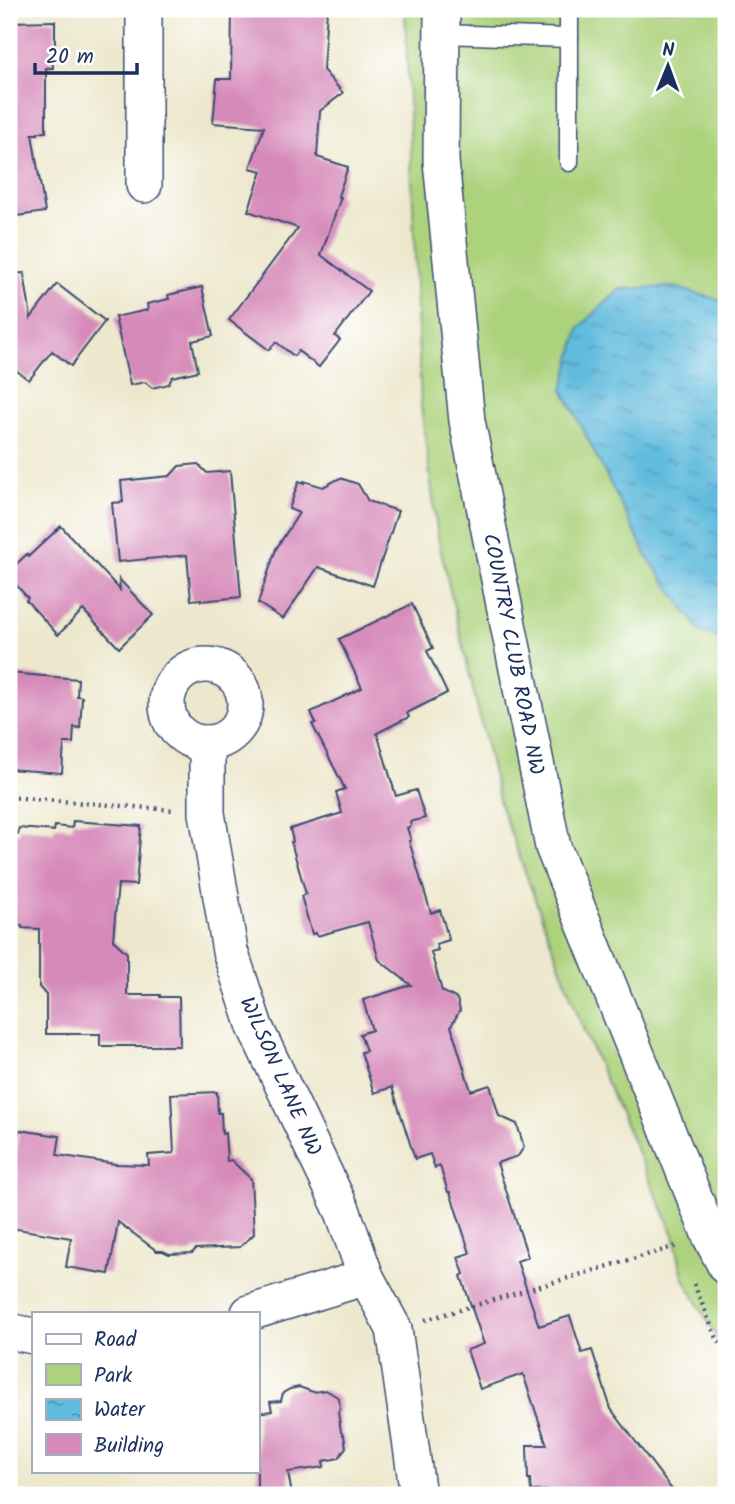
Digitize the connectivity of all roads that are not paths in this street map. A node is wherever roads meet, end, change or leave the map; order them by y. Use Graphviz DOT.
graph roads {
  1 [pos="144,9"];
  2 [pos="569,9"];
  3 [pos="442,21"];
  4 [pos="569,37"];
  5 [pos="569,162"];
  6 [pos="144,185"];
  7 [pos="207,743"];
  8 [pos="726,1267"];
  9 [pos="366,1277"];
  10 [pos="252,1312"];
  11 [pos="9,1331"];
  12 [pos="32,1336"];
  13 [pos="418,1495"];
  1 -- 6 [label="street"];
  2 -- 4 [label="lane"];
  3 -- 4 [label="lane"];
  3 -- 8 [label="street, COUNTRY CLUB ROAD NW"];
  4 -- 5 [label="lane"];
  7 -- 9 [label="street, WILSON LANE NW"];
  9 -- 10 [label="street"];
  9 -- 13 [label="street, WILSON LANE NW"];
  11 -- 12 [label="street"];
}
